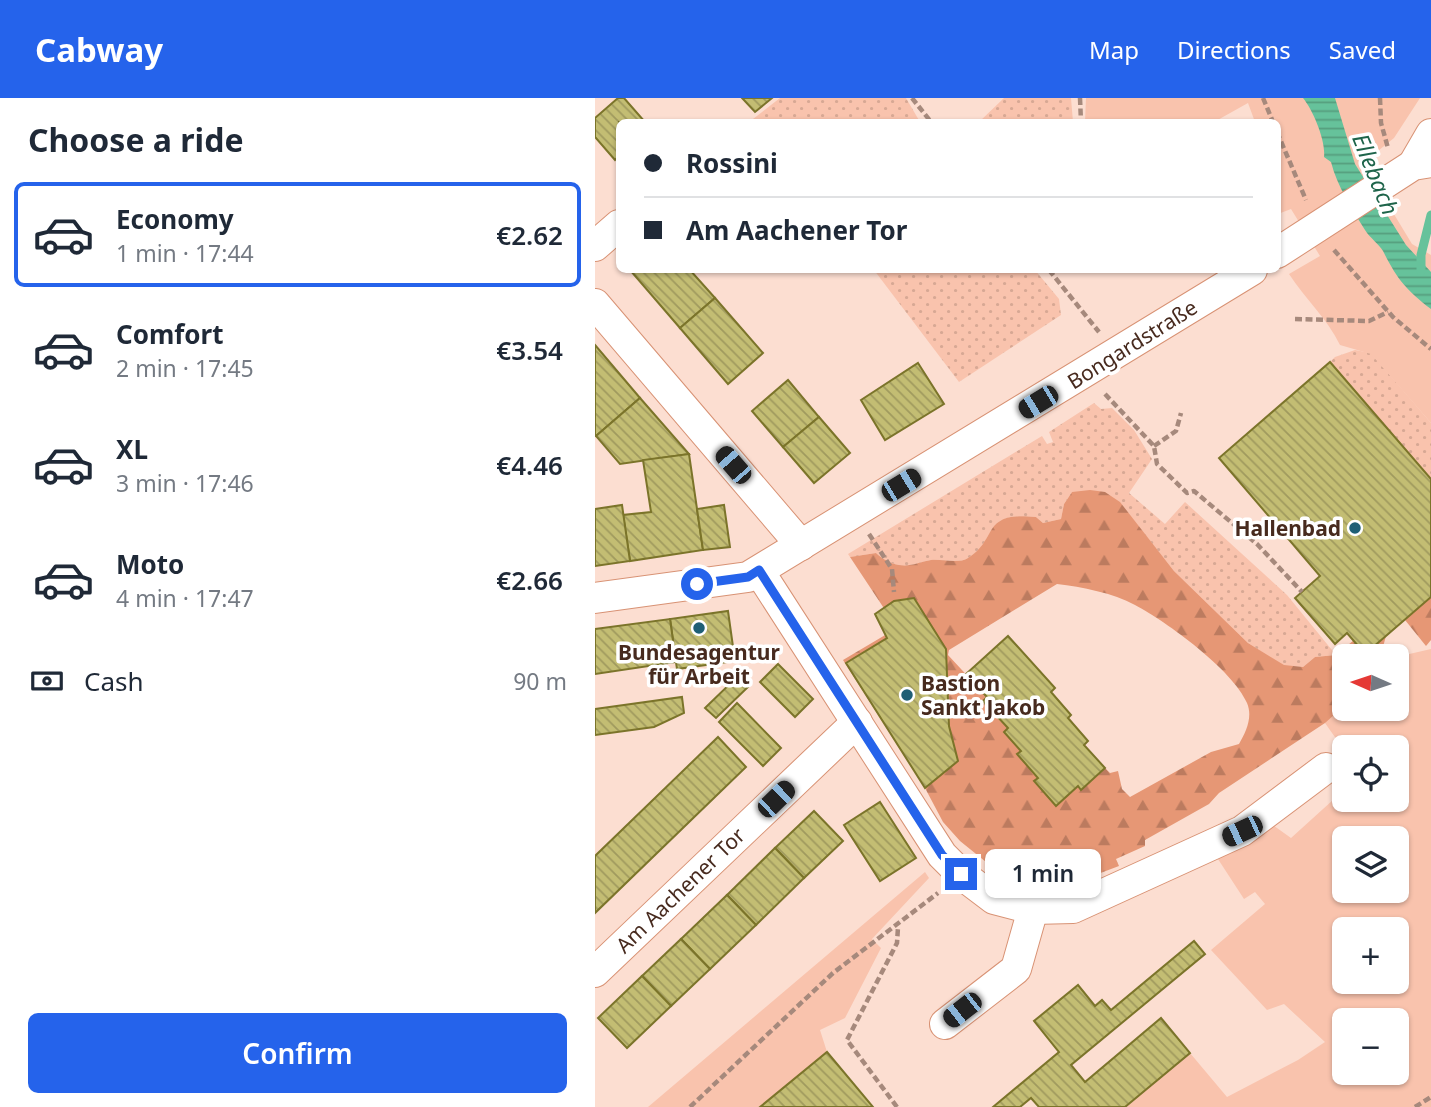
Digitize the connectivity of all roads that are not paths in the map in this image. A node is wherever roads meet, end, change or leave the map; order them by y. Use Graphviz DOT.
graph roads {
  1 [pos="1431,134"];
  2 [pos="1408,171"];
  3 [pos="616,228"];
  4 [pos="595,246"];
  5 [pos="1281,251"];
  6 [pos="1247,273"];
  7 [pos="595,304"];
  8 [pos="801,545"];
  9 [pos="759,570"];
  10 [pos="595,598"];
  11 [pos="857,722"];
  12 [pos="1326,768"];
  13 [pos="1033,909"];
  14 [pos="595,972"];
  15 [pos="945,1024"];
  1 -- 2 [label="street"];
  2 -- 5 [label="street"];
  3 -- 4 [label="street"];
  6 -- 8 [label="street, Bongardstraße"];
  7 -- 8 [label="street"];
  8 -- 9 [label="street, Bongardstraße"];
  9 -- 10 [label="street, Bongardstraße"];
  9 -- 11 [label="street"];
  11 -- 13 [label="street"];
  11 -- 14 [label="street, Am Aachener Tor"];
  12 -- 13 [label="street"];
  13 -- 15 [label="street"];
}
